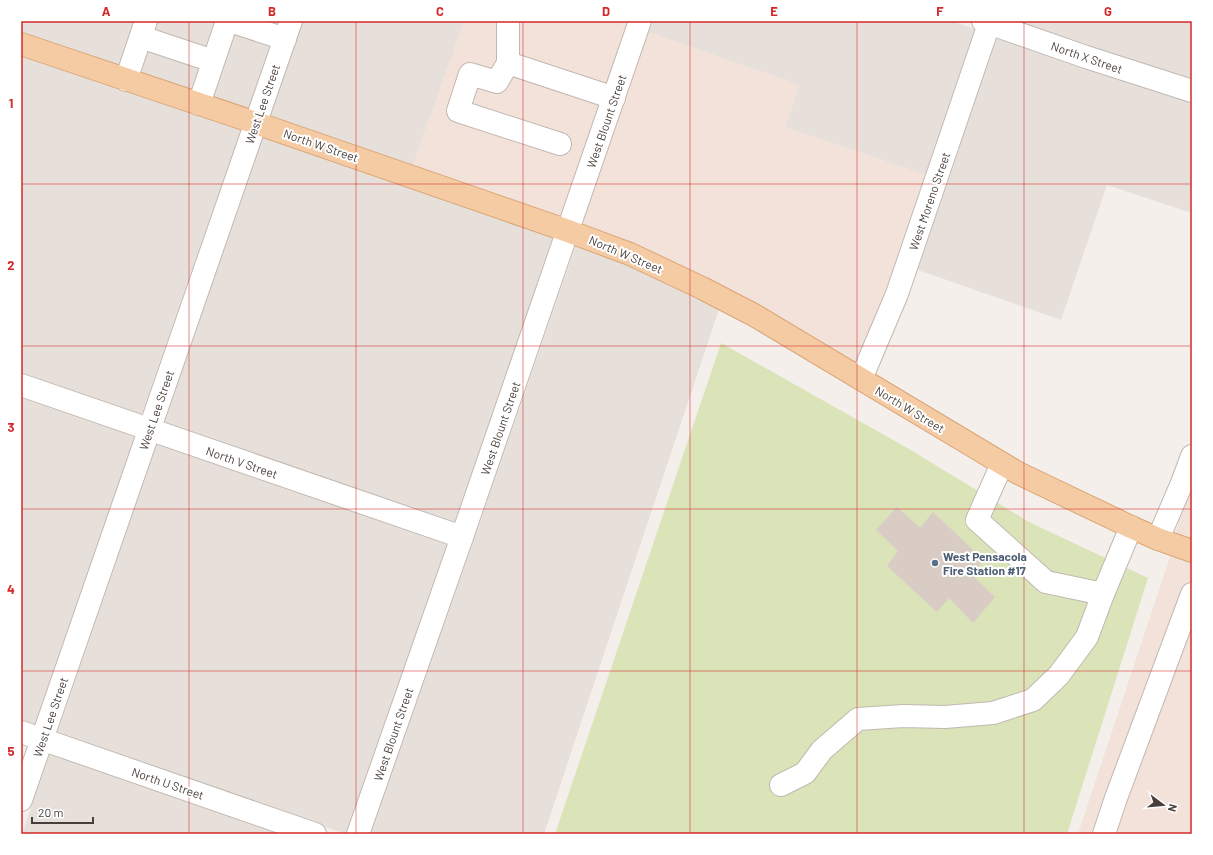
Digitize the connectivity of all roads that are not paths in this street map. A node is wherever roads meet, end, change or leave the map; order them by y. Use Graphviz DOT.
graph roads {
  1 [pos="227,21"];
  2 [pos="230,21"];
  3 [pos="508,21"];
  4 [pos="640,21"];
  5 [pos="987,22"];
  6 [pos="253,25"];
  7 [pos="143,29"];
  8 [pos="288,30"];
  9 [pos="21,44"];
  10 [pos="213,61"];
  11 [pos="508,63"];
  12 [pos="126,80"];
  13 [pos="1192,91"];
  14 [pos="614,98"];
  15 [pos="199,104"];
  16 [pos="256,123"];
  17 [pos="560,144"];
  18 [pos="568,231"];
  19 [pos="861,379"];
  20 [pos="21,385"];
  21 [pos="149,430"];
  22 [pos="1192,456"];
  23 [pos="1002,464"];
  24 [pos="1131,527"];
  25 [pos="462,537"];
  26 [pos="1158,539"];
  27 [pos="1192,551"];
  28 [pos="1103,594"];
  29 [pos="1192,596"];
  30 [pos="21,732"];
  31 [pos="42,740"];
  32 [pos="781,785"];
  33 [pos="21,800"];
  34 [pos="315,834"];
  35 [pos="358,834"];
  36 [pos="1104,834"];
  1 -- 10 [label="street"];
  2 -- 6 [label="street"];
  3 -- 11 [label="street"];
  4 -- 14 [label="street, West Blount Street"];
  5 -- 13 [label="street, North X Street"];
  5 -- 19 [label="street, West Moreno Street"];
  6 -- 8 [label="street"];
  7 -- 10 [label="street"];
  7 -- 12 [label="street"];
  8 -- 16 [label="street, West Lee Street"];
  9 -- 12 [label="main road, North W Street"];
  10 -- 15 [label="street"];
  11 -- 14 [label="street"];
  11 -- 17 [label="street"];
  12 -- 15 [label="main road, North W Street"];
  14 -- 18 [label="street, West Blount Street"];
  15 -- 16 [label="main road, North W Street"];
  16 -- 18 [label="main road, North W Street"];
  16 -- 21 [label="street, West Lee Street"];
  18 -- 19 [label="main road, North W Street"];
  18 -- 25 [label="street, West Blount Street"];
  19 -- 23 [label="main road, North W Street"];
  20 -- 21 [label="street, North V Street"];
  21 -- 25 [label="street, North V Street"];
  21 -- 31 [label="street, West Lee Street"];
  22 -- 26 [label="street"];
  23 -- 24 [label="main road, North W Street"];
  23 -- 28 [label="street"];
  24 -- 26 [label="main road, North W Street"];
  24 -- 28 [label="street"];
  25 -- 35 [label="street, West Blount Street"];
  26 -- 27 [label="main road, North W Street"];
  28 -- 32 [label="street"];
  29 -- 36 [label="street"];
  30 -- 31 [label="street, North U Street"];
  31 -- 33 [label="street, West Lee Street"];
  31 -- 34 [label="street, North U Street"];
}
